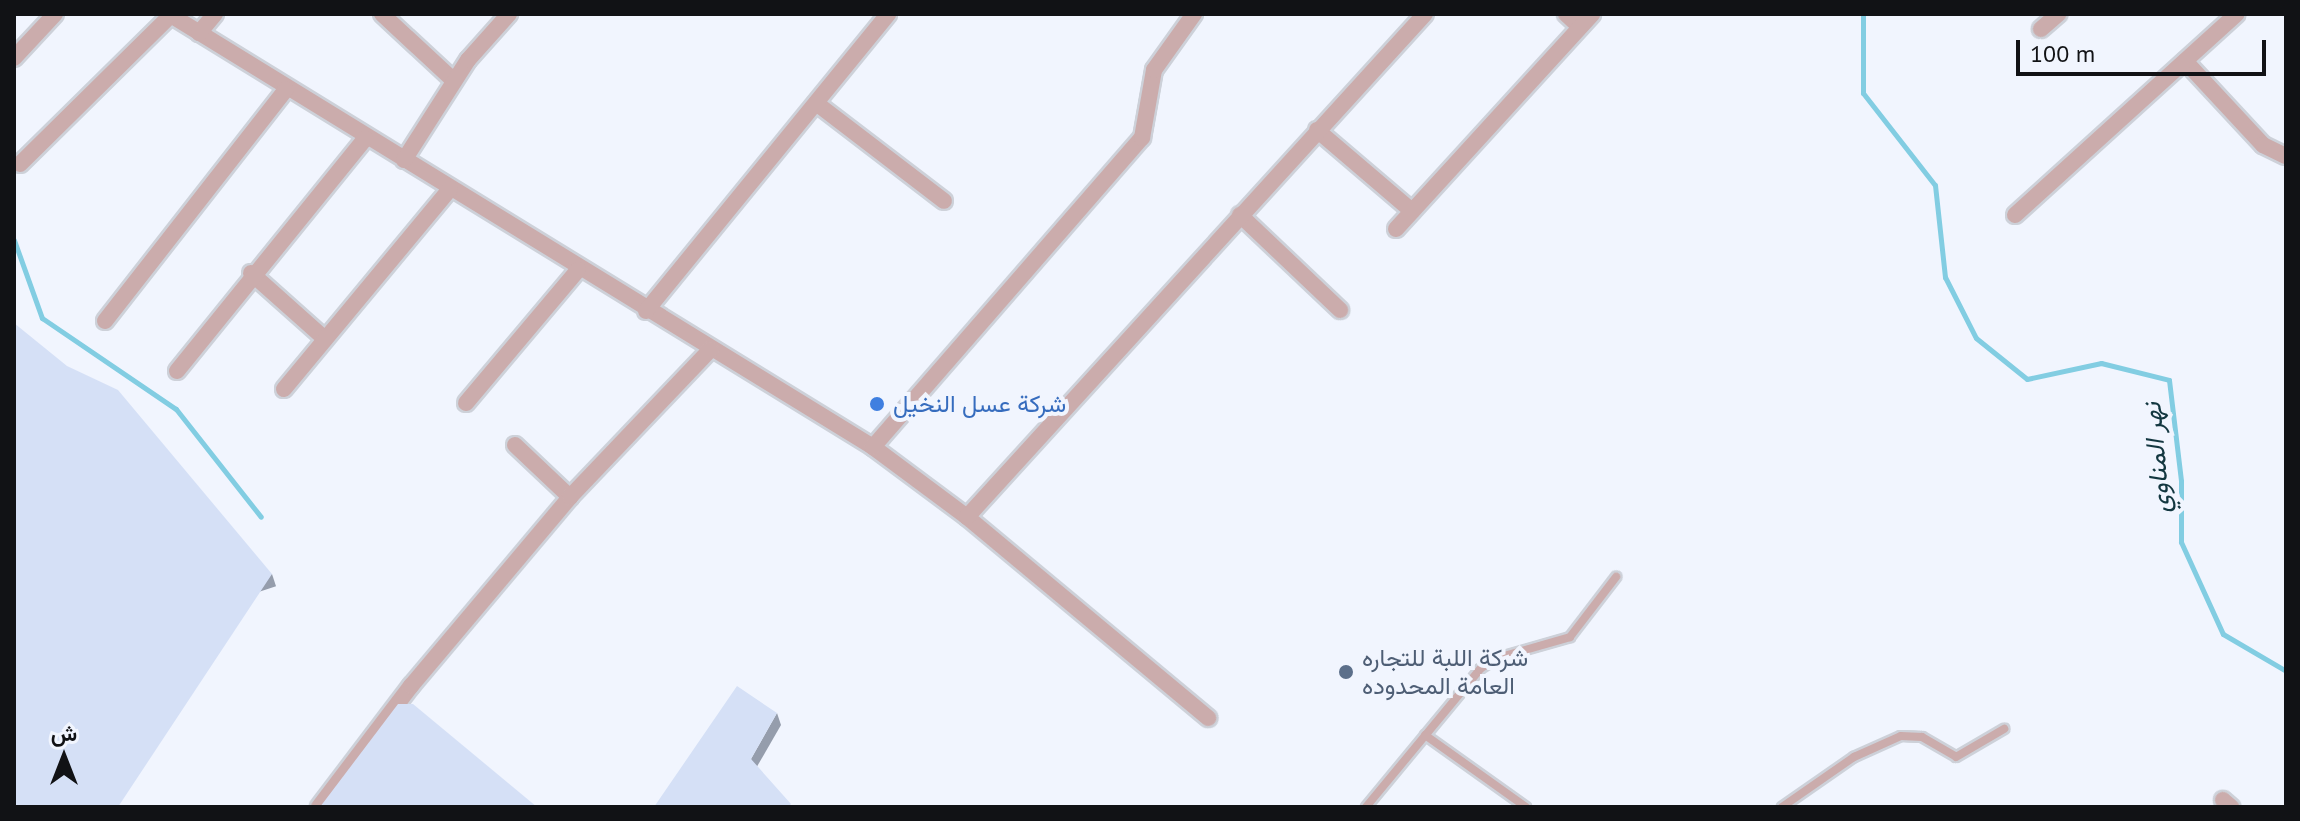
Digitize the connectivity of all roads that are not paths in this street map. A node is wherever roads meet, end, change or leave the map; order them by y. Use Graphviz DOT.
graph roads {
  1 [pos="55,14"];
  2 [pos="170,14"];
  3 [pos="215,14"];
  4 [pos="382,14"];
  5 [pos="509,14"];
  6 [pos="888,14"];
  7 [pos="1194,14"];
  8 [pos="1425,14"];
  9 [pos="1566,14"];
  10 [pos="1592,14"];
  11 [pos="2058,14"];
  12 [pos="2237,14"];
  13 [pos="1580,27"];
  14 [pos="2041,29"];
  15 [pos="199,33"];
  16 [pos="14,58"];
  17 [pos="2185,61"];
  18 [pos="454,81"];
  19 [pos="286,89"];
  20 [pos="816,103"];
  21 [pos="1317,130"];
  22 [pos="365,139"];
  23 [pos="2286,156"];
  24 [pos="404,160"];
  25 [pos="20,164"];
  26 [pos="450,189"];
  27 [pos="944,201"];
  28 [pos="1412,211"];
  29 [pos="1240,215"];
  30 [pos="2015,215"];
  31 [pos="1396,229"];
  32 [pos="578,270"];
  33 [pos="251,273"];
  34 [pos="1340,310"];
  35 [pos="646,311"];
  36 [pos="105,321"];
  37 [pos="325,339"];
  38 [pos="710,350"];
  39 [pos="177,371"];
  40 [pos="284,389"];
  41 [pos="466,403"];
  42 [pos="515,445"];
  43 [pos="873,447"];
  44 [pos="570,497"];
  45 [pos="967,517"];
  46 [pos="1616,577"];
  47 [pos="1208,718"];
  48 [pos="2004,729"];
  49 [pos="1425,735"];
  50 [pos="319,807"];
  51 [pos="1366,807"];
  52 [pos="1526,807"];
  53 [pos="1782,807"];
  1 -- 16 [label="street"];
  2 -- 15 [label="street"];
  2 -- 25 [label="street"];
  3 -- 15 [label="street"];
  4 -- 18 [label="street"];
  5 -- 18 [label="street"];
  6 -- 20 [label="street"];
  7 -- 43 [label="street"];
  8 -- 21 [label="street"];
  9 -- 13 [label="street"];
  10 -- 13 [label="street"];
  11 -- 14 [label="street"];
  12 -- 17 [label="street"];
  13 -- 28 [label="street"];
  15 -- 19 [label="street"];
  17 -- 23 [label="street"];
  17 -- 30 [label="street"];
  18 -- 24 [label="street"];
  19 -- 22 [label="street"];
  19 -- 36 [label="street"];
  20 -- 27 [label="street"];
  20 -- 35 [label="street"];
  21 -- 28 [label="street"];
  21 -- 29 [label="street"];
  22 -- 24 [label="street"];
  22 -- 33 [label="street"];
  24 -- 26 [label="street"];
  26 -- 32 [label="street"];
  26 -- 37 [label="street"];
  28 -- 31 [label="street"];
  29 -- 34 [label="street"];
  29 -- 45 [label="street"];
  32 -- 35 [label="street"];
  32 -- 41 [label="street"];
  33 -- 37 [label="street"];
  33 -- 39 [label="street"];
  35 -- 38 [label="street"];
  37 -- 40 [label="street"];
  38 -- 43 [label="street"];
  38 -- 44 [label="street"];
  42 -- 44 [label="street"];
  43 -- 45 [label="street"];
  44 -- 50 [label="street"];
  45 -- 47 [label="street"];
  46 -- 49 [label="lane"];
  48 -- 53 [label="lane"];
  49 -- 51 [label="lane"];
  49 -- 52 [label="lane"];
}
